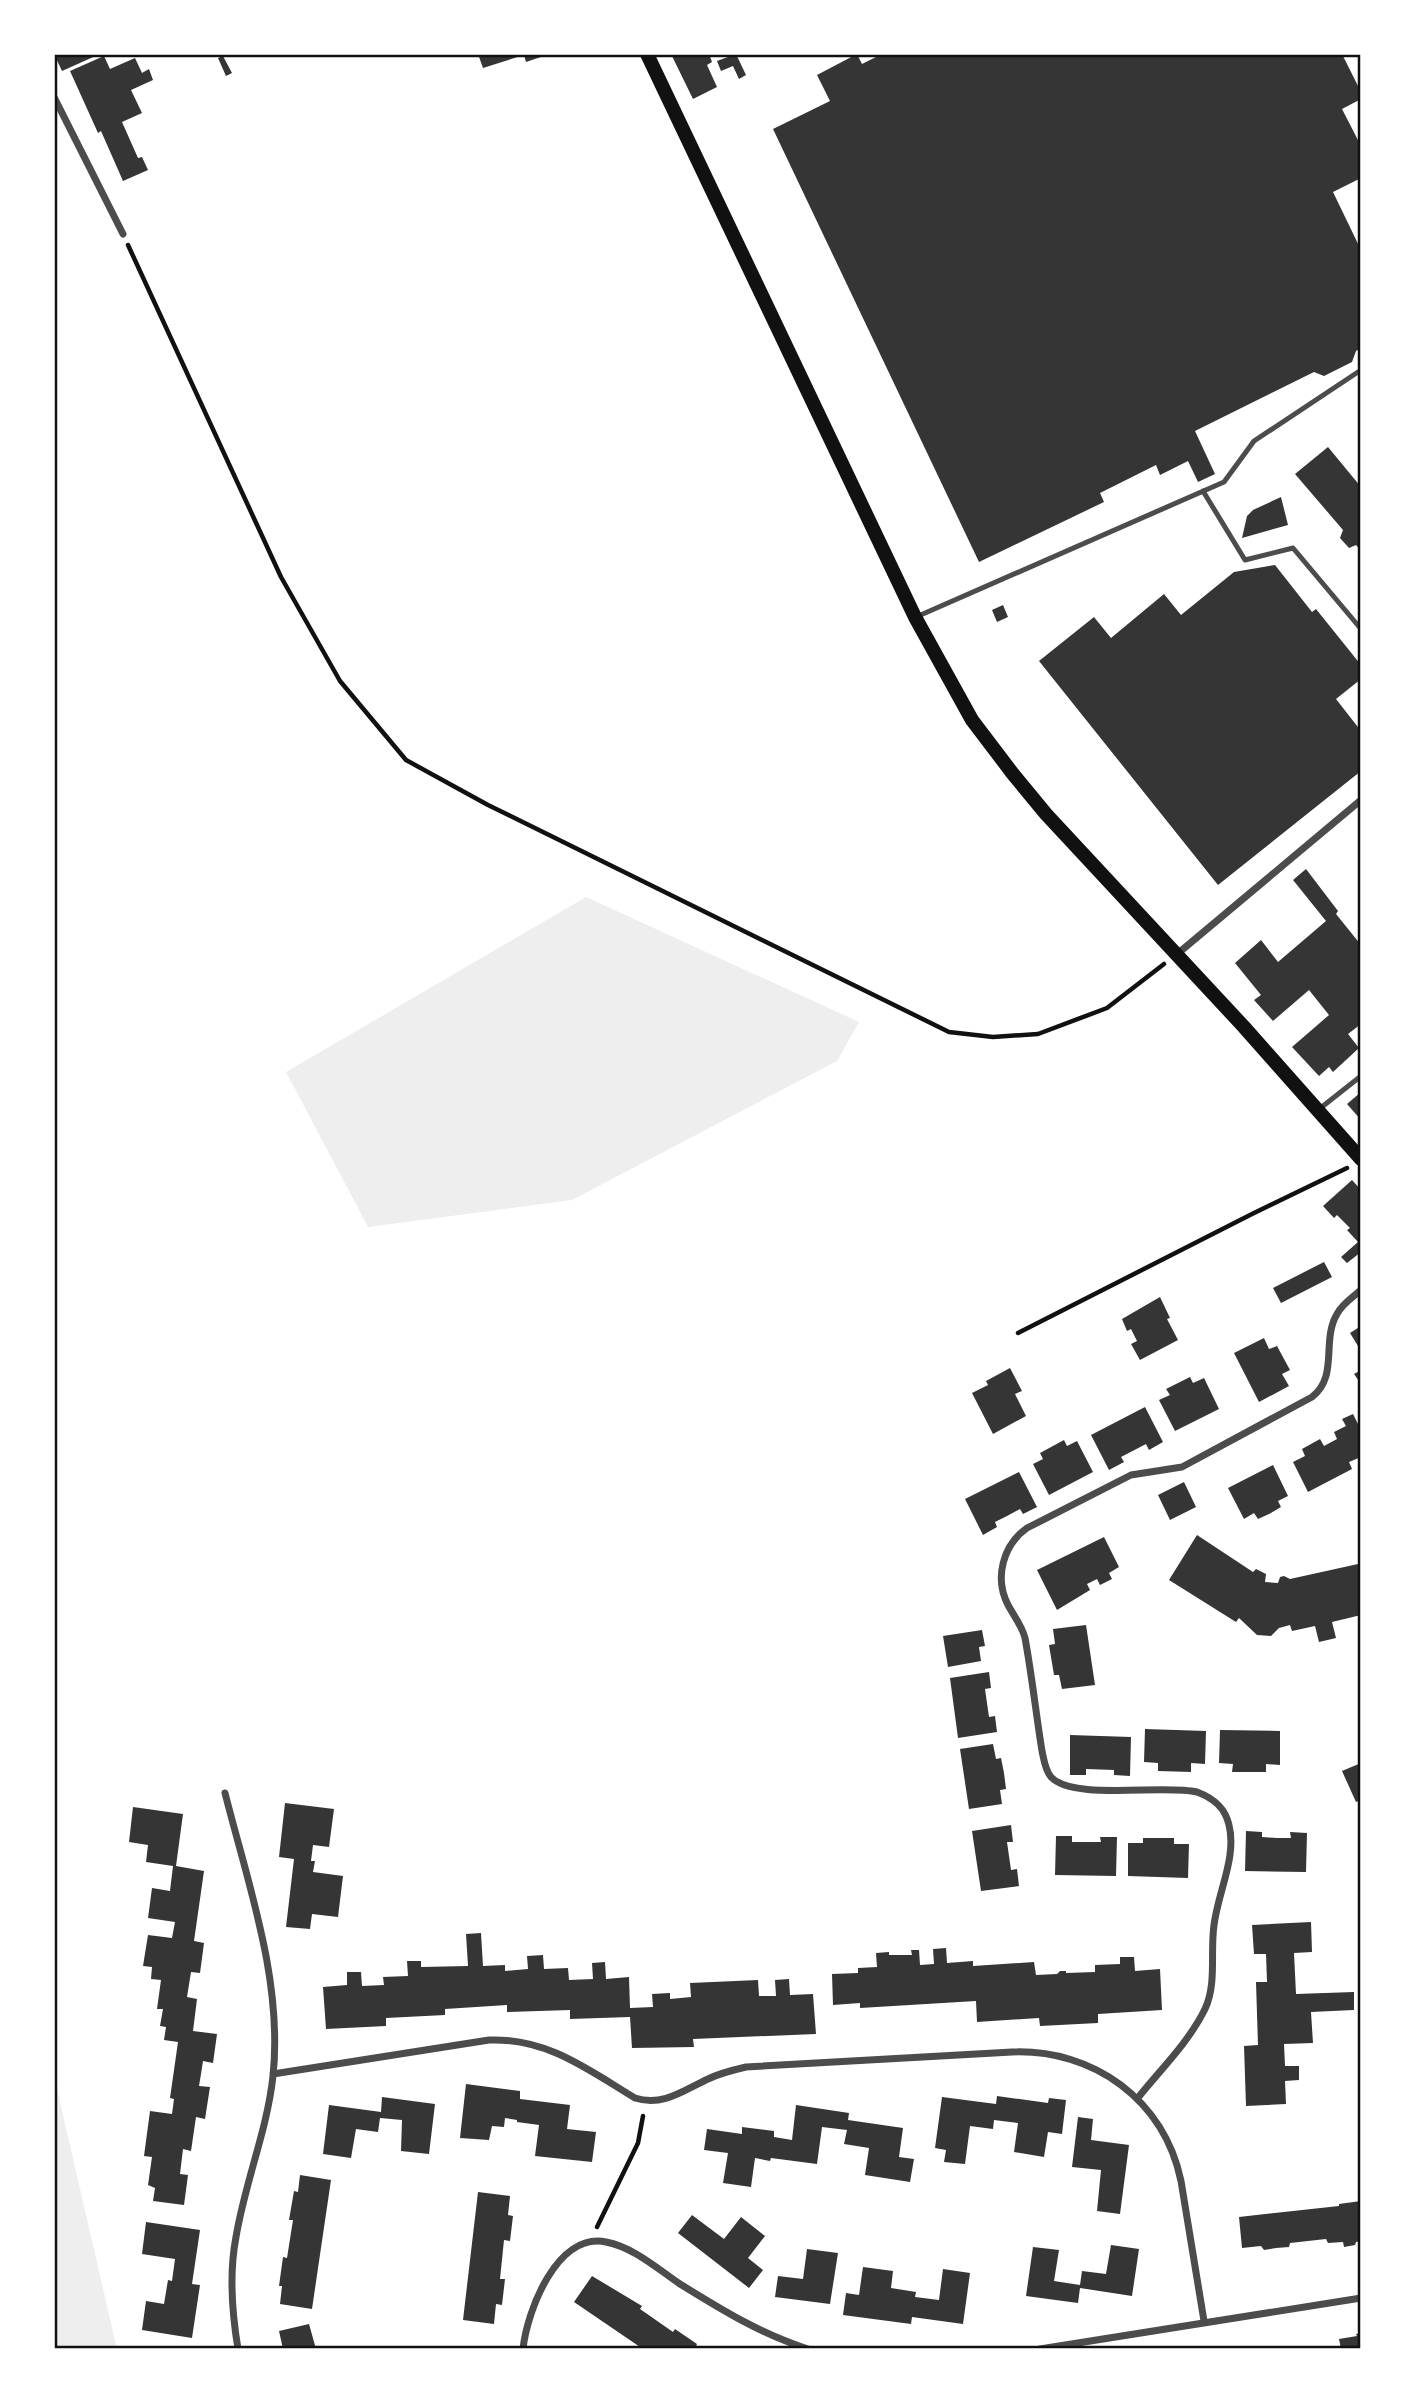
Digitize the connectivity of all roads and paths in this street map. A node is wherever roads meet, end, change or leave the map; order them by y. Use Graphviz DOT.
graph roads {
  1 [pos="647,54"];
  2 [pos="54,97"];
  3 [pos="123,234"];
  4 [pos="1361,370"];
  5 [pos="1203,491"];
  6 [pos="915,617"];
  7 [pos="1361,629"];
  8 [pos="1361,800"];
  9 [pos="1175,955"];
  10 [pos="1361,1076"];
  11 [pos="1318,1110"];
  12 [pos="1361,1159"];
  13 [pos="1348,1168"];
  14 [pos="1361,1290"];
  15 [pos="1018,1333"];
  16 [pos="225,1793"];
  17 [pos="273,2074"];
  18 [pos="1137,2099"];
  19 [pos="647,2102"];
  20 [pos="591,2241"];
  21 [pos="1361,2298"];
  22 [pos="1204,2321"];
  23 [pos="238,2349"];
  24 [pos="523,2349"];
  25 [pos="808,2349"];
  26 [pos="1040,2349"];
  1 -- 6 [label="main road"];
  2 -- 3 [label="street"];
  3 -- 9 [label="path"];
  4 -- 5 [label="lane"];
  5 -- 6 [label="lane"];
  5 -- 7 [label="lane"];
  6 -- 9 [label="main road"];
  8 -- 9 [label="street"];
  9 -- 11 [label="main road"];
  10 -- 11 [label="lane"];
  11 -- 12 [label="main road"];
  13 -- 15 [label="path"];
  14 -- 18 [label="street"];
  16 -- 17 [label="street"];
  17 -- 19 [label="street"];
  17 -- 23 [label="street"];
  18 -- 19 [label="street"];
  18 -- 22 [label="street"];
  19 -- 20 [label="path"];
  20 -- 24 [label="street"];
  20 -- 25 [label="street"];
  21 -- 22 [label="street"];
  22 -- 26 [label="street"];
}
